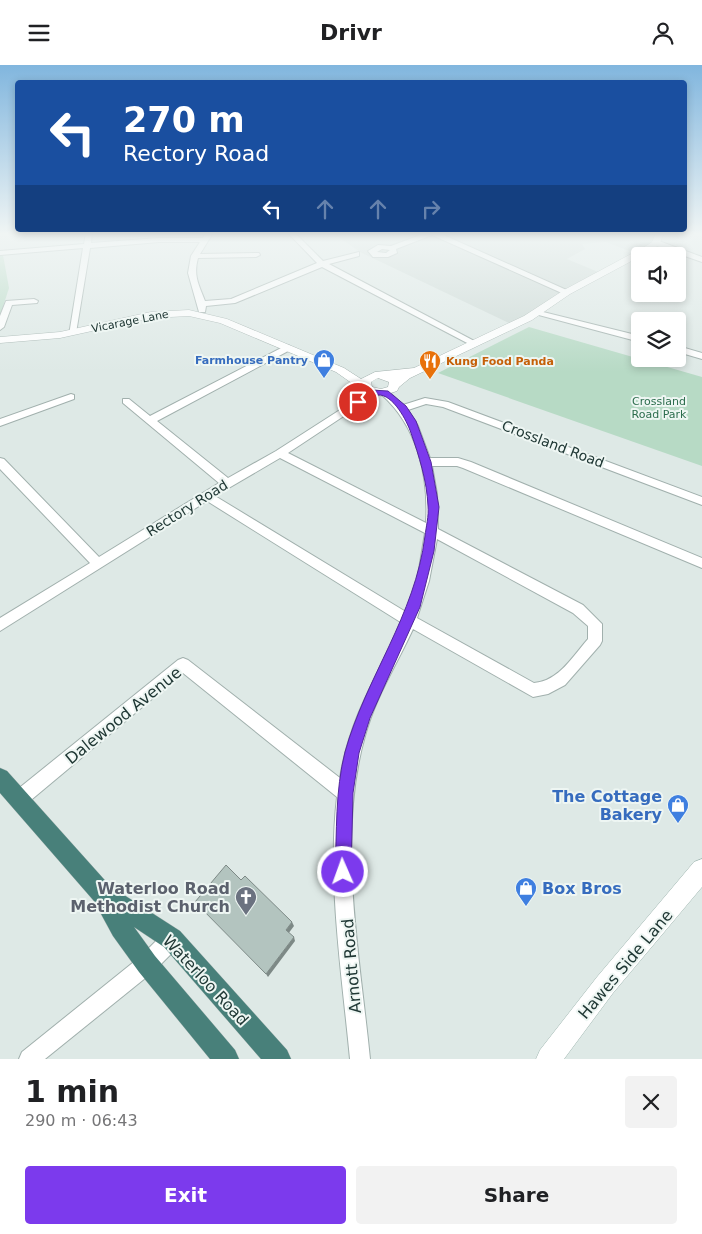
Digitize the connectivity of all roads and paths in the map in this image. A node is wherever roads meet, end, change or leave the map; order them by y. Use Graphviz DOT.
graph roads {
  1 [pos="81,279"];
  2 [pos="192,279"];
  3 [pos="285,279"];
  4 [pos="352,279"];
  5 [pos="538,279"];
  6 [pos="592,279"];
  7 [pos="567,292"];
  8 [pos="34,301"];
  9 [pos="202,309"];
  10 [pos="538,312"];
  11 [pos="0,327"];
  12 [pos="72,333"];
  13 [pos="631,337"];
  14 [pos="0,340"];
  15 [pos="474,343"];
  16 [pos="287,348"];
  17 [pos="686,351"];
  18 [pos="702,356"];
  19 [pos="423,368"];
  20 [pos="340,369"];
  21 [pos="377,375"];
  22 [pos="380,389"];
  23 [pos="71,397"];
  24 [pos="126,401"];
  25 [pos="403,408"];
  26 [pos="150,420"];
  27 [pos="0,423"];
  28 [pos="280,453"];
  29 [pos="0,462"];
  30 [pos="426,462"];
  31 [pos="227,483"];
  32 [pos="207,496"];
  33 [pos="702,501"];
  34 [pos="432,531"];
  35 [pos="98,563"];
  36 [pos="702,563"];
  37 [pos="409,620"];
  38 [pos="0,625"];
  39 [pos="0,778"];
  40 [pos="345,793"];
  41 [pos="19,799"];
  42 [pos="702,871"];
  43 [pos="102,893"];
  44 [pos="172,939"];
  45 [pos="147,965"];
  46 [pos="29,1059"];
  47 [pos="226,1059"];
  48 [pos="278,1059"];
  49 [pos="360,1059"];
  50 [pos="549,1059"];
  1 -- 12 [label="street"];
  2 -- 9 [label="street"];
  3 -- 9 [label="street"];
  4 -- 15 [label="street"];
  5 -- 7 [label="street"];
  6 -- 7 [label="street, Vicarage Lane"];
  7 -- 10 [label="street, Vicarage Lane"];
  8 -- 11 [label="street"];
  9 -- 12 [label="street, Vicarage Lane"];
  9 -- 16 [label="street, Vicarage Lane"];
  10 -- 13 [label="street"];
  10 -- 15 [label="street, Vicarage Lane"];
  12 -- 14 [label="street, Vicarage Lane"];
  15 -- 19 [label="street, Vicarage Lane"];
  16 -- 20 [label="street, Vicarage Lane"];
  16 -- 26 [label="street"];
  17 -- 18 [label="street"];
  19 -- 21 [label="street, Vicarage Lane"];
  19 -- 22 [label="street, Vicarage Lane"];
  20 -- 21 [label="street, Vicarage Lane"];
  20 -- 22 [label="street, Vicarage Lane"];
  21 -- 22 [label="street, Vicarage Lane"];
  21 -- 22 [label="street"];
  22 -- 25 [label="street, Arnott Road"];
  22 -- 28 [label="street, Rectory Road"];
  23 -- 27 [label="street"];
  24 -- 26 [label="street"];
  25 -- 30 [label="street, Arnott Road"];
  25 -- 33 [label="street, Crossland Road"];
  26 -- 31 [label="street"];
  28 -- 31 [label="street, Rectory Road"];
  28 -- 34 [label="street"];
  29 -- 35 [label="street"];
  30 -- 34 [label="street, Arnott Road"];
  30 -- 36 [label="street"];
  31 -- 32 [label="street, Rectory Road"];
  32 -- 35 [label="street, Rectory Road"];
  32 -- 37 [label="street"];
  34 -- 37 [label="street, Arnott Road"];
  34 -- 37 [label="street"];
  35 -- 38 [label="street, Rectory Road"];
  37 -- 40 [label="street, Arnott Road"];
  39 -- 41 [label="highway, Waterloo Road"];
  40 -- 41 [label="street, Dalewood Avenue"];
  40 -- 49 [label="street, Arnott Road"];
  41 -- 43 [label="highway, Waterloo Road"];
  42 -- 50 [label="street, Hawes Side Lane"];
  43 -- 44 [label="highway, Waterloo Road"];
  43 -- 45 [label="highway, Waterloo Road"];
  44 -- 45 [label="street"];
  44 -- 48 [label="highway, Waterloo Road"];
  45 -- 46 [label="street"];
  45 -- 47 [label="highway, Waterloo Road"];
}
